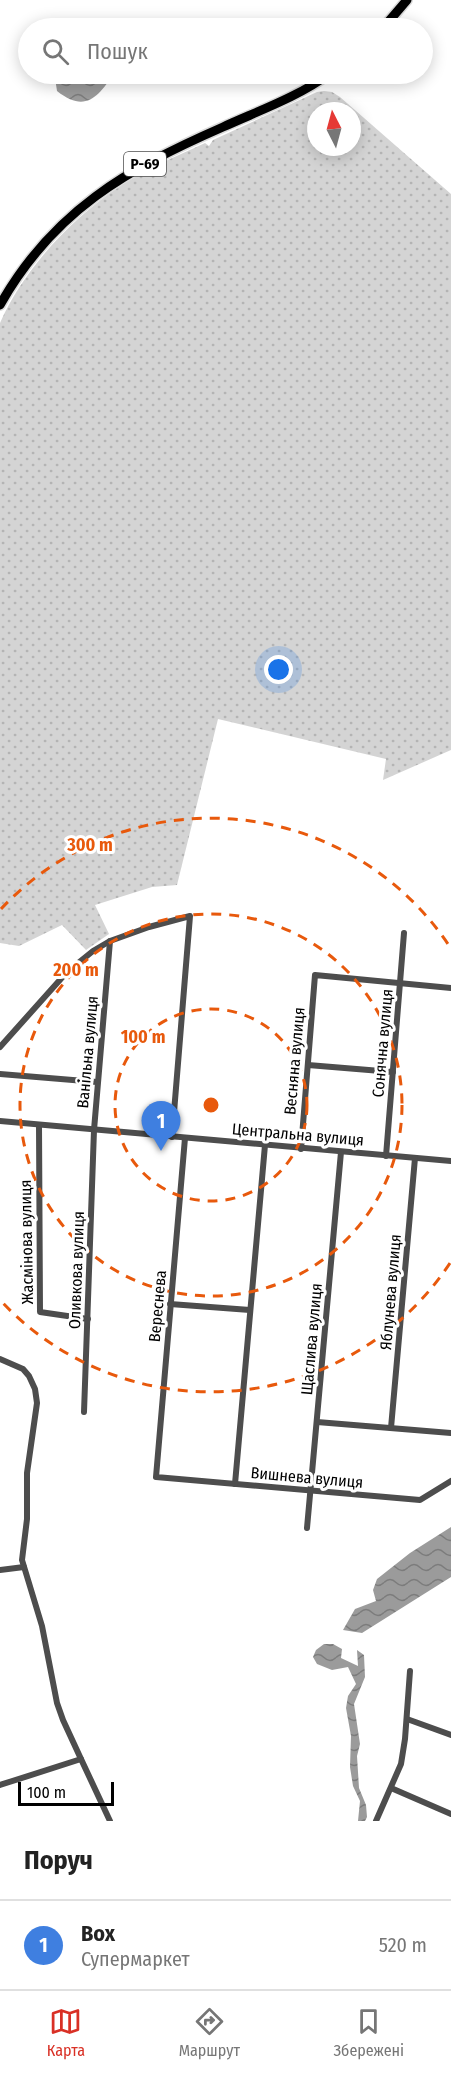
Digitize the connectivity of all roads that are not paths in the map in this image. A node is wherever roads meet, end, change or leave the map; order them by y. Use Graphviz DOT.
graph roads {
  1 [pos="407,0"];
  2 [pos="391,18"];
  3 [pos="311,84"];
  4 [pos="0,305"];
  5 [pos="404,933"];
  6 [pos="110,941"];
  7 [pos="400,983"];
  8 [pos="451,988"];
  9 [pos="0,1047"];
  10 [pos="308,1065"];
  11 [pos="393,1072"];
  12 [pos="0,1074"];
  13 [pos="98,1082"];
  14 [pos="0,1121"];
  15 [pos="39,1125"];
  16 [pos="94,1130"];
  17 [pos="172,1137"];
  18 [pos="185,1138"];
  19 [pos="264,1145"];
  20 [pos="301,1149"];
  21 [pos="341,1152"];
  22 [pos="386,1156"];
  23 [pos="415,1158"];
  24 [pos="451,1161"];
  25 [pos="170,1304"];
  26 [pos="250,1310"];
  27 [pos="88,1319"];
  28 [pos="0,1359"];
  29 [pos="84,1412"];
  30 [pos="317,1422"];
  31 [pos="392,1428"];
  32 [pos="451,1433"];
  33 [pos="156,1477"];
  34 [pos="451,1481"];
  35 [pos="236,1484"];
  36 [pos="311,1491"];
  37 [pos="307,1528"];
  38 [pos="24,1567"];
  39 [pos="0,1569"];
  40 [pos="410,1671"];
  41 [pos="407,1719"];
  42 [pos="451,1735"];
  43 [pos="81,1759"];
  44 [pos="0,1785"];
  45 [pos="392,1788"];
  46 [pos="451,1814"];
  47 [pos="110,1821"];
  48 [pos="376,1821"];
  1 -- 2 [label="main road"];
  3 -- 4 [label="main road, Р-69"];
  5 -- 7 [label="street, Сонячна вулиця"];
  6 -- 9 [label="street"];
  6 -- 13 [label="street, Ванільна вулиця"];
  6 -- 17 [label="street"];
  7 -- 8 [label="street"];
  7 -- 10 [label="street, Весняна вулиця"];
  7 -- 11 [label="street, Сонячна вулиця"];
  10 -- 11 [label="street"];
  10 -- 20 [label="street, Весняна вулиця"];
  11 -- 22 [label="street, Сонячна вулиця"];
  12 -- 13 [label="street"];
  13 -- 16 [label="street, Ванільна вулиця"];
  14 -- 15 [label="street, Центральна вулиця"];
  15 -- 16 [label="street, Центральна вулиця"];
  15 -- 27 [label="street, Жасмінова вулиця"];
  16 -- 17 [label="street, Центральна вулиця"];
  16 -- 27 [label="street, Оливкова вулиця"];
  17 -- 18 [label="street, Центральна вулиця"];
  18 -- 19 [label="street, Центральна вулиця"];
  18 -- 25 [label="street, Вереснева"];
  19 -- 20 [label="street, Центральна вулиця"];
  19 -- 26 [label="street"];
  20 -- 21 [label="street, Центральна вулиця"];
  21 -- 22 [label="street, Центральна вулиця"];
  21 -- 30 [label="street, Щаслива вулиця"];
  22 -- 23 [label="street, Центральна вулиця"];
  23 -- 24 [label="street, Центральна вулиця"];
  23 -- 31 [label="street, Яблунева вулиця"];
  25 -- 26 [label="street"];
  25 -- 33 [label="street, Вереснева"];
  26 -- 35 [label="street"];
  27 -- 29 [label="street, Оливкова вулиця"];
  28 -- 38 [label="street"];
  30 -- 31 [label="street"];
  30 -- 36 [label="street, Щаслива вулиця"];
  31 -- 32 [label="street"];
  33 -- 35 [label="street, Вишнева вулиця"];
  34 -- 36 [label="street, Вишнева вулиця"];
  35 -- 36 [label="street, Вишнева вулиця"];
  36 -- 37 [label="street, Щаслива вулиця"];
  38 -- 39 [label="street"];
  38 -- 43 [label="street"];
  40 -- 41 [label="street"];
  41 -- 42 [label="street"];
  41 -- 45 [label="street"];
  43 -- 44 [label="street"];
  43 -- 47 [label="street"];
  45 -- 46 [label="street"];
  45 -- 48 [label="street"];
}
